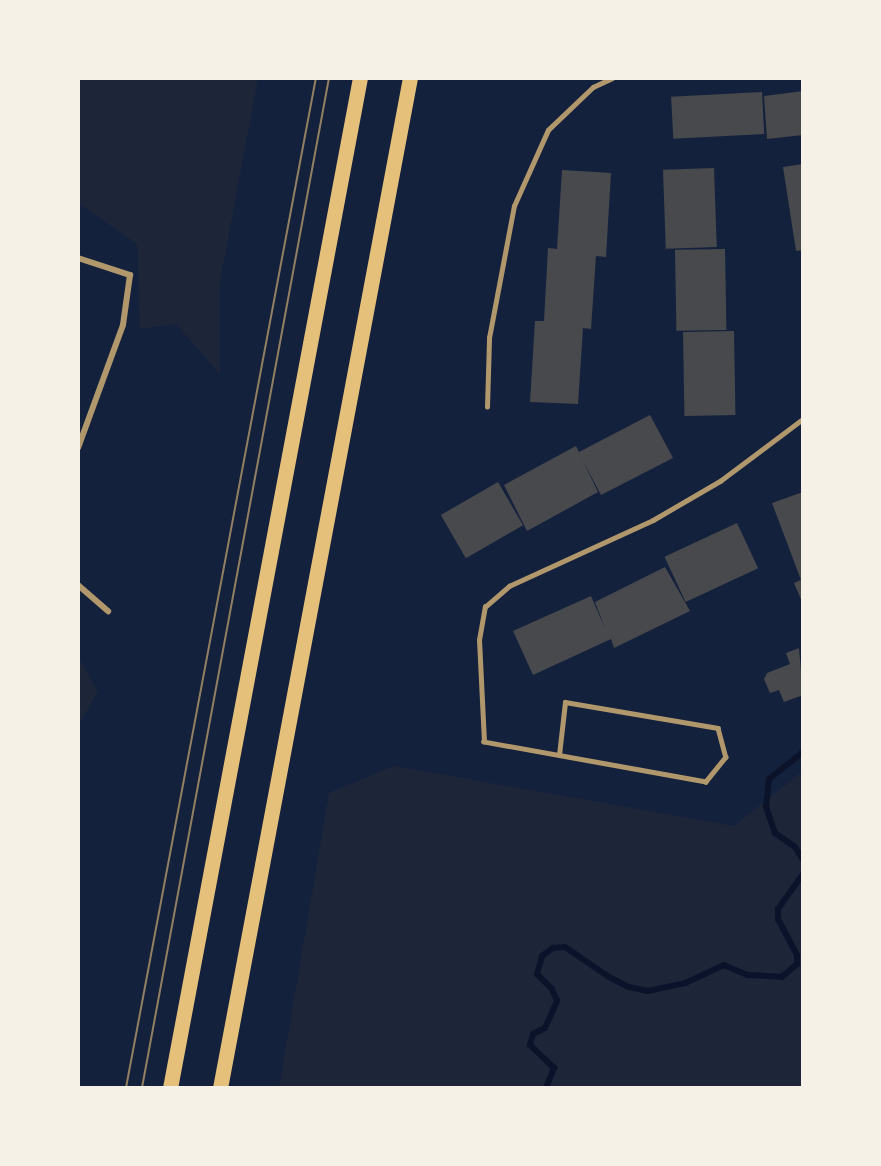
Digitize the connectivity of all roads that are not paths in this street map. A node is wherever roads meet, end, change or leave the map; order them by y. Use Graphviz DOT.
graph roads {
  1 [pos="360,78"];
  2 [pos="410,78"];
  3 [pos="612,78"];
  4 [pos="78,258"];
  5 [pos="487,407"];
  6 [pos="803,419"];
  7 [pos="78,448"];
  8 [pos="78,585"];
  9 [pos="108,611"];
  10 [pos="559,755"];
  11 [pos="170,1088"];
  12 [pos="220,1088"];
  1 -- 11 [label="main road"];
  2 -- 12 [label="main road"];
  3 -- 5 [label="lane"];
  4 -- 7 [label="street"];
  6 -- 10 [label="lane"];
  8 -- 9 [label="street"];
  10 -- 10 [label="lane"];
}
